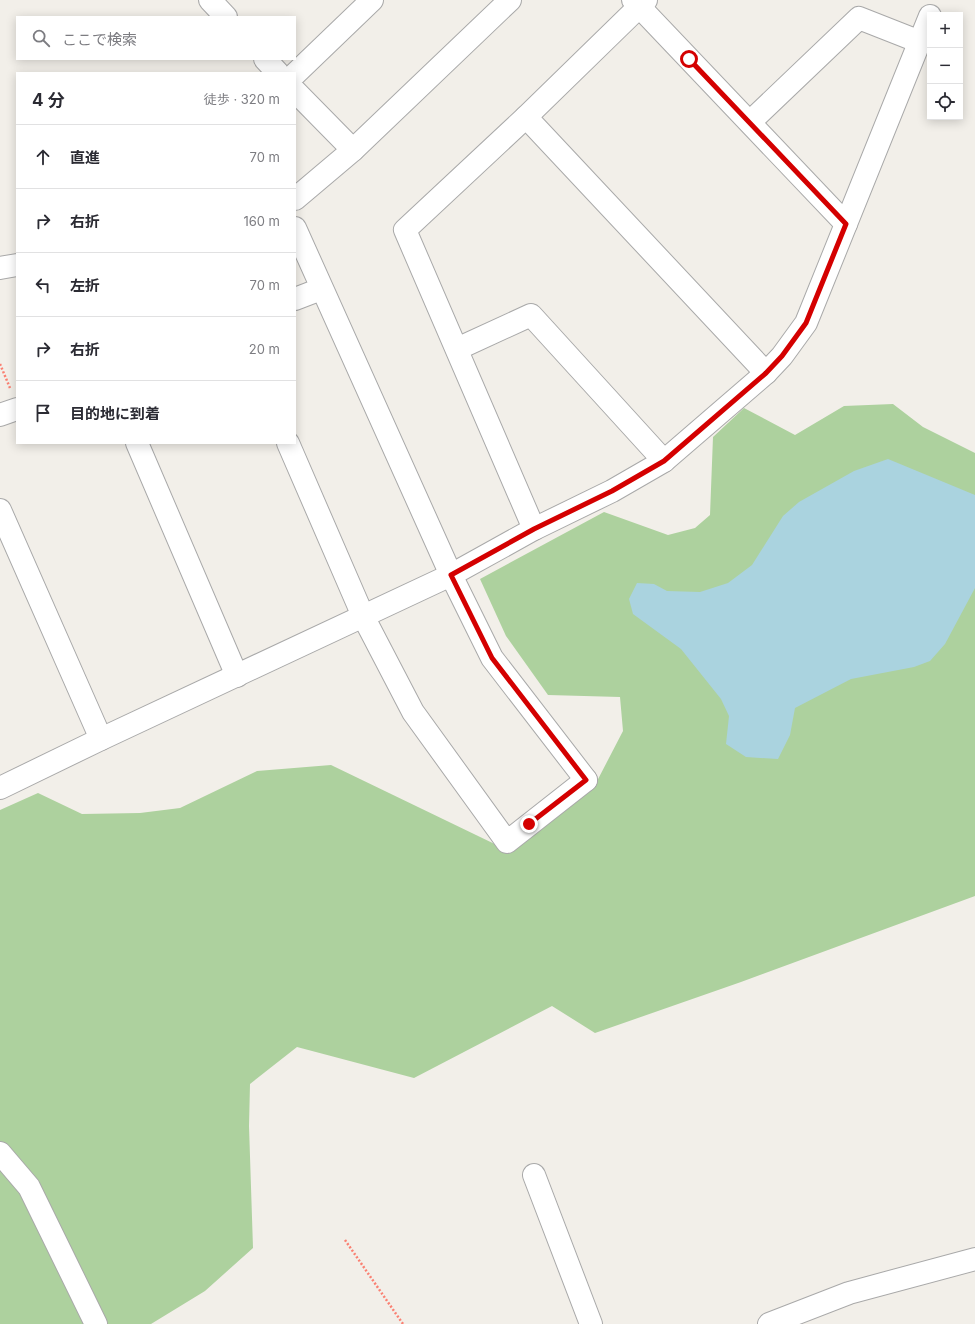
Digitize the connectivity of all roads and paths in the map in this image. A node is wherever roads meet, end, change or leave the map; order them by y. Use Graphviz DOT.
graph roads {
  1 [pos="210,0"];
  2 [pos="372,0"];
  3 [pos="510,0"];
  4 [pos="936,0"];
  5 [pos="639,2"];
  6 [pos="931,12"];
  7 [pos="225,16"];
  8 [pos="927,23"];
  9 [pos="920,42"];
  10 [pos="266,60"];
  11 [pos="277,72"];
  12 [pos="296,73"];
  13 [pos="296,92"];
  14 [pos="526,117"];
  15 [pos="750,122"];
  16 [pos="353,150"];
  17 [pos="296,197"];
  18 [pos="846,224"];
  19 [pos="296,230"];
  20 [pos="16,265"];
  21 [pos="0,268"];
  22 [pos="321,288"];
  23 [pos="296,299"];
  24 [pos="457,349"];
  25 [pos="0,364"];
  26 [pos="766,373"];
  27 [pos="14,400"];
  28 [pos="0,415"];
  29 [pos="137,444"];
  30 [pos="288,444"];
  31 [pos="664,461"];
  32 [pos="0,510"];
  33 [pos="534,529"];
  34 [pos="451,575"];
  35 [pos="363,616"];
  36 [pos="237,676"];
  37 [pos="100,739"];
  38 [pos="0,788"];
  39 [pos="0,1153"];
  40 [pos="534,1175"];
  41 [pos="345,1240"];
  42 [pos="975,1259"];
  43 [pos="96,1324"];
  44 [pos="403,1324"];
  45 [pos="590,1324"];
  46 [pos="769,1324"];
  1 -- 7 [label="street"];
  2 -- 12 [label="street"];
  3 -- 16 [label="street"];
  4 -- 6 [label="street"];
  5 -- 14 [label="street"];
  5 -- 15 [label="street"];
  8 -- 9 [label="street"];
  9 -- 15 [label="street"];
  9 -- 18 [label="street"];
  10 -- 11 [label="street"];
  13 -- 16 [label="street"];
  14 -- 24 [label="street"];
  14 -- 26 [label="street"];
  15 -- 18 [label="street"];
  16 -- 17 [label="street"];
  18 -- 26 [label="street"];
  19 -- 22 [label="street"];
  20 -- 21 [label="street"];
  22 -- 23 [label="street"];
  22 -- 34 [label="street"];
  24 -- 31 [label="street"];
  24 -- 33 [label="street"];
  25 -- 27 [label="path"];
  26 -- 31 [label="street"];
  27 -- 28 [label="street"];
  29 -- 36 [label="street"];
  30 -- 35 [label="street"];
  31 -- 33 [label="street"];
  32 -- 37 [label="street"];
  33 -- 34 [label="street"];
  34 -- 35 [label="street"];
  34 -- 35 [label="street"];
  35 -- 36 [label="street"];
  36 -- 37 [label="street"];
  37 -- 38 [label="street"];
  39 -- 43 [label="street"];
  40 -- 45 [label="street"];
  41 -- 44 [label="path"];
  42 -- 46 [label="street"];
}
